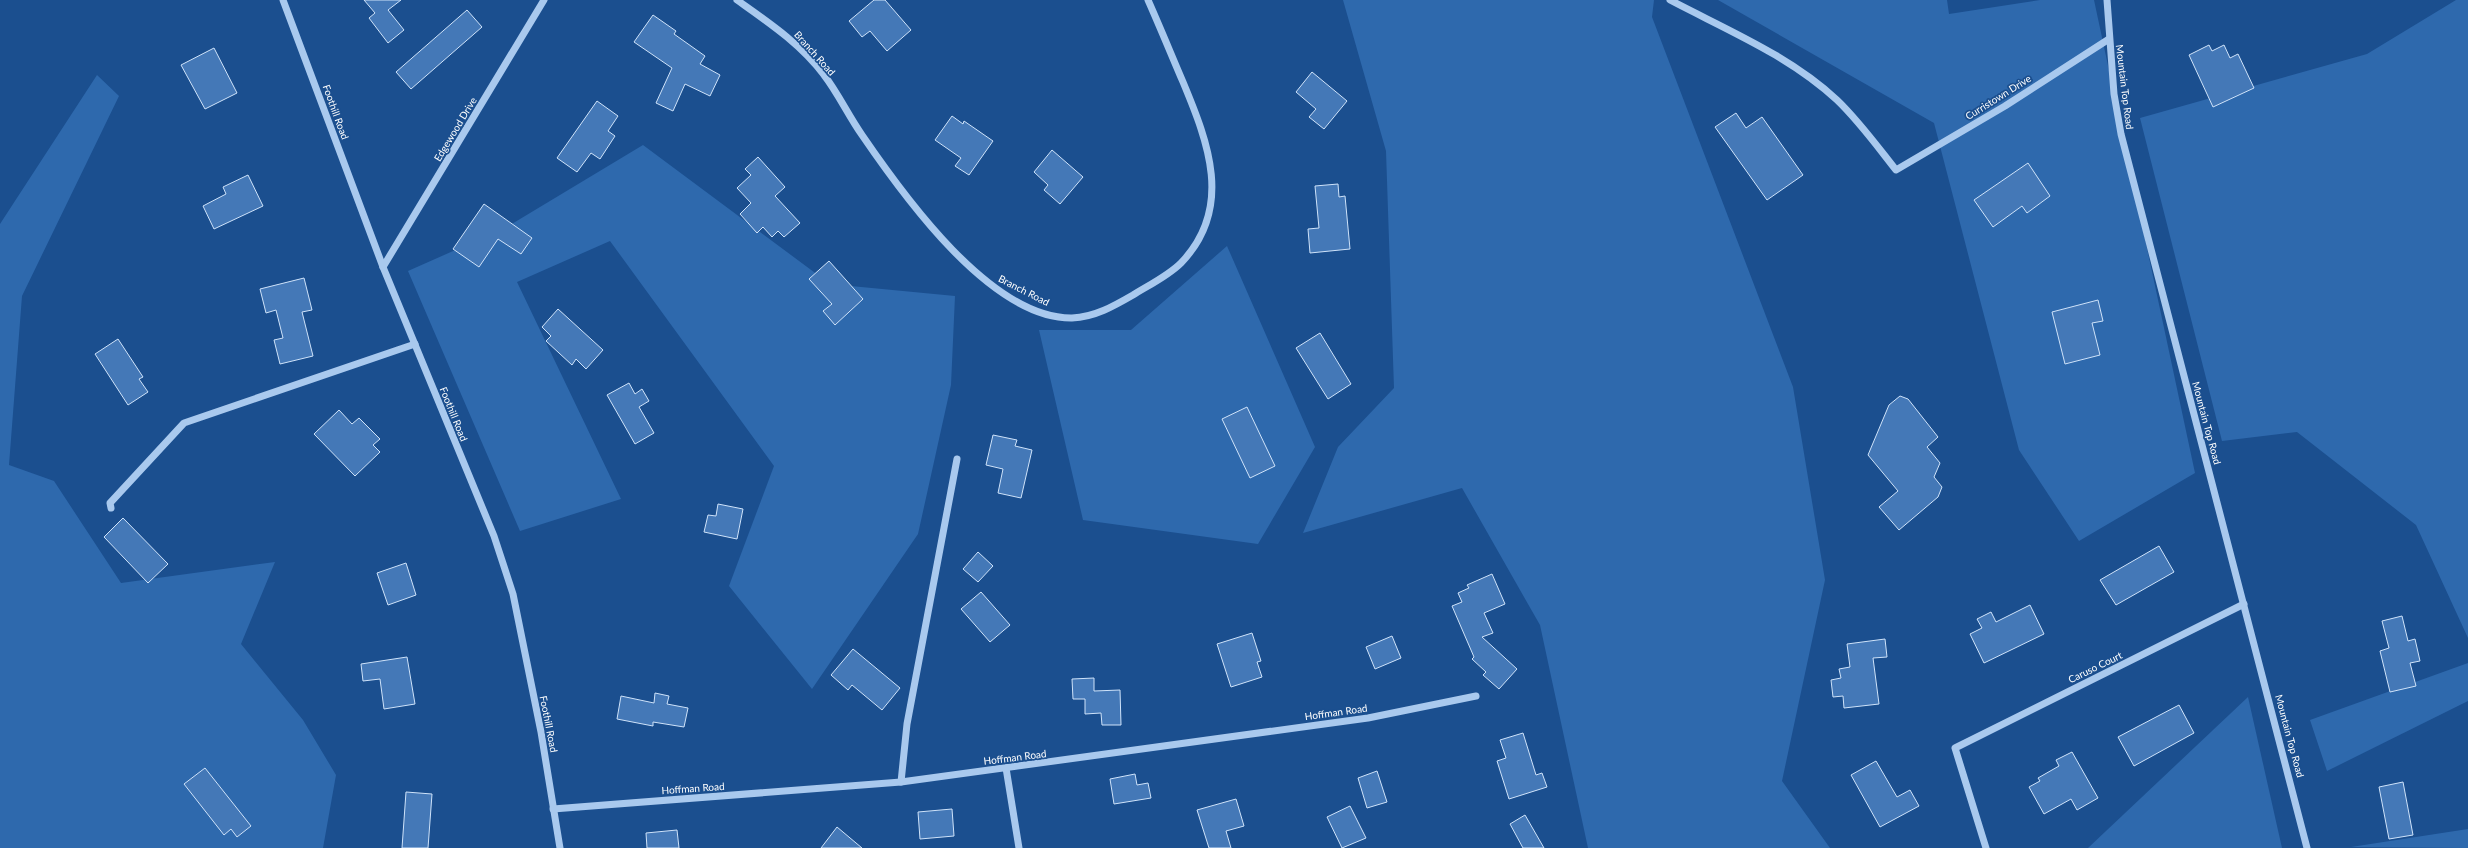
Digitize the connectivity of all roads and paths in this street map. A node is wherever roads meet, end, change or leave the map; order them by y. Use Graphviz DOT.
graph roads {
  1 [pos="284,0"];
  2 [pos="544,0"];
  3 [pos="737,0"];
  4 [pos="1148,0"];
  5 [pos="1670,0"];
  6 [pos="2107,0"];
  7 [pos="2109,39"];
  8 [pos="383,267"];
  9 [pos="415,344"];
  10 [pos="957,459"];
  11 [pos="111,508"];
  12 [pos="2244,604"];
  13 [pos="1476,696"];
  14 [pos="1006,768"];
  15 [pos="901,782"];
  16 [pos="553,809"];
  17 [pos="560,848"];
  18 [pos="1019,848"];
  19 [pos="1986,848"];
  20 [pos="2307,848"];
  1 -- 8 [label="street, Foothill Road"];
  2 -- 8 [label="street, Edgewood Drive"];
  3 -- 4 [label="street, Branch Road"];
  5 -- 7 [label="street, Curristown Drive"];
  6 -- 7 [label="street, Mountain Top Road"];
  7 -- 12 [label="street, Mountain Top Road"];
  8 -- 9 [label="street, Foothill Road"];
  9 -- 11 [label="street"];
  9 -- 16 [label="street, Foothill Road"];
  10 -- 15 [label="street"];
  12 -- 19 [label="street, Caruso Court"];
  12 -- 20 [label="street, Mountain Top Road"];
  13 -- 14 [label="street, Hoffman Road"];
  14 -- 15 [label="street, Hoffman Road"];
  14 -- 18 [label="street"];
  15 -- 16 [label="street, Hoffman Road"];
  16 -- 17 [label="street, Foothill Road"];
}
